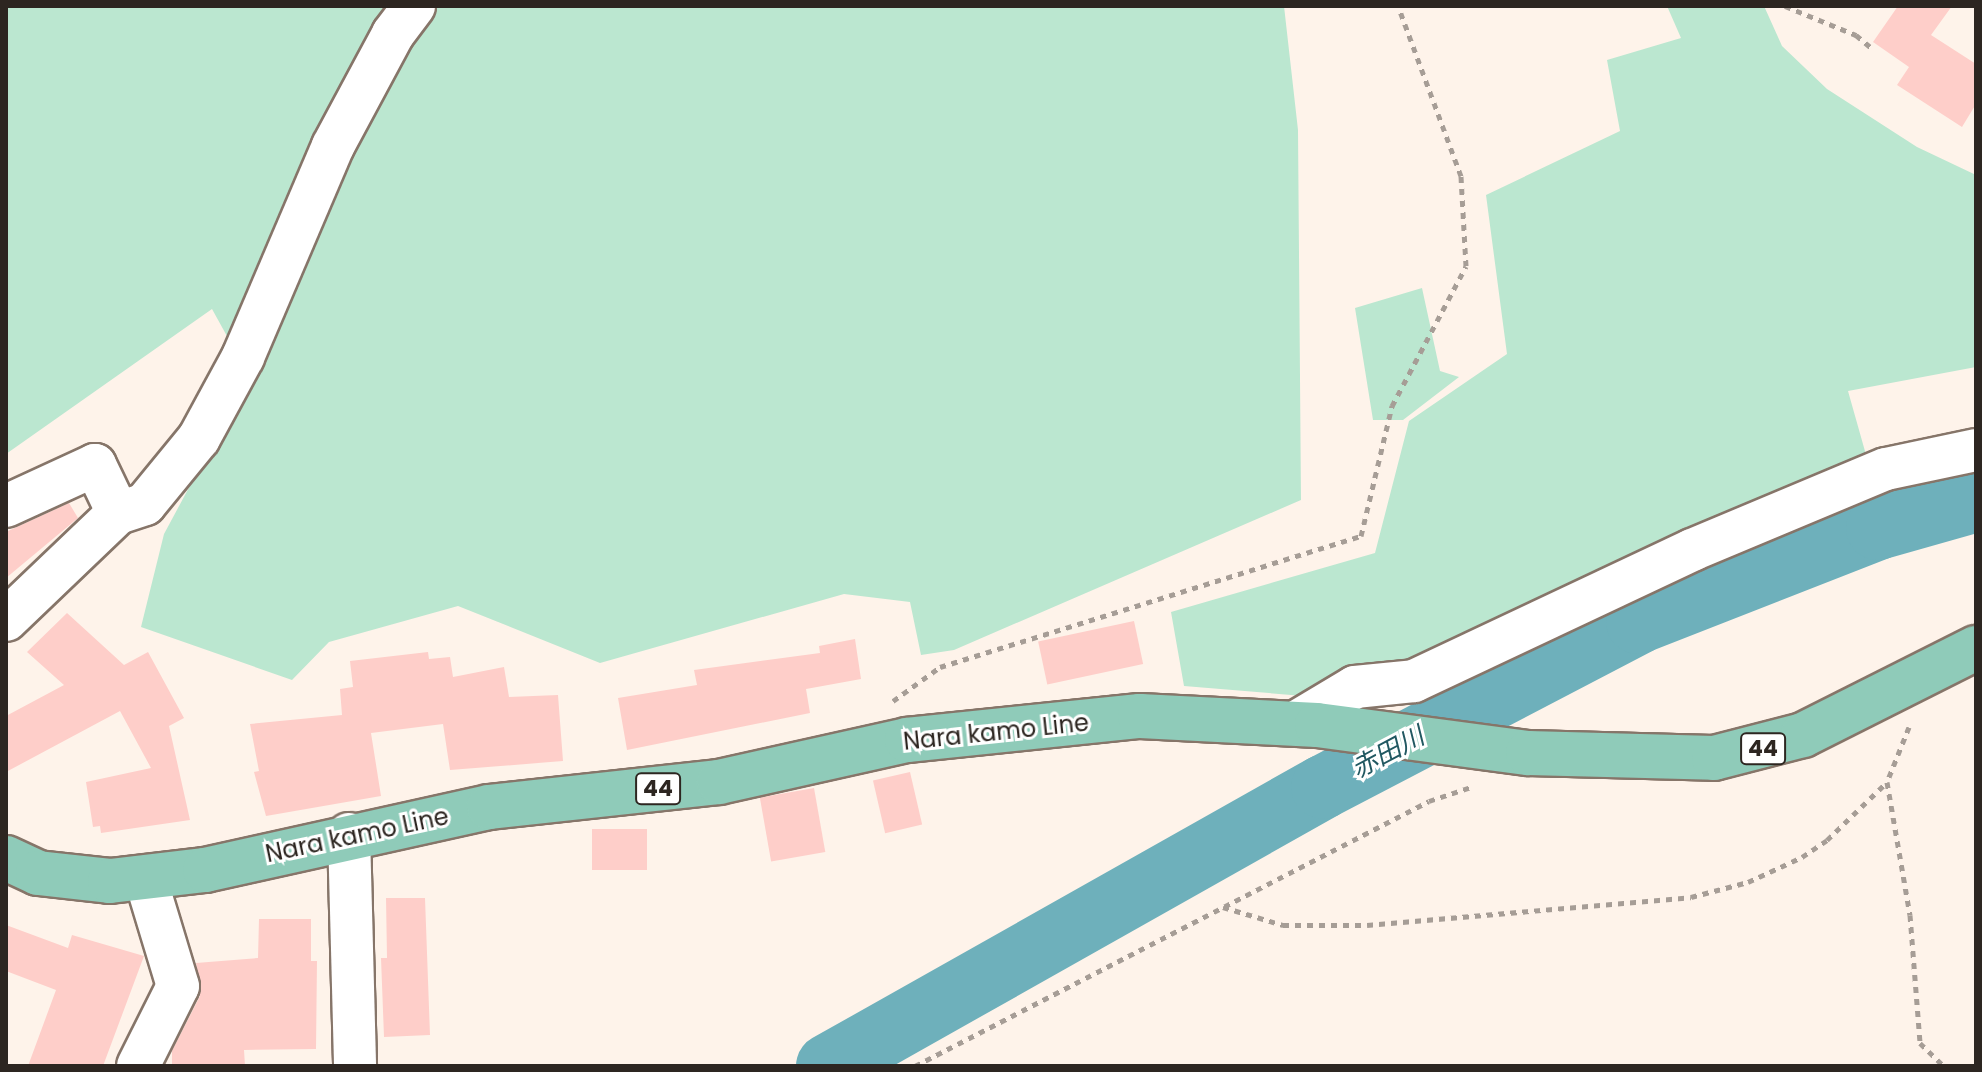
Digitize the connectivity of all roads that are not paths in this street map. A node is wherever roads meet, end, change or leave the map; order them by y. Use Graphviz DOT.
graph roads {
  1 [pos="414,6"];
  2 [pos="1976,450"];
  3 [pos="6,506"];
  4 [pos="118,513"];
  5 [pos="6,620"];
  6 [pos="1976,648"];
  7 [pos="1305,724"];
  8 [pos="349,834"];
  9 [pos="6,858"];
  10 [pos="145,877"];
  11 [pos="138,1066"];
  12 [pos="355,1066"];
  1 -- 4 [label="street"];
  2 -- 7 [label="street"];
  3 -- 4 [label="street"];
  4 -- 5 [label="street"];
  6 -- 7 [label="main road, Nara kamo Line / 44"];
  7 -- 8 [label="main road, Nara kamo Line / 44"];
  8 -- 10 [label="main road, Nara kamo Line / 44"];
  8 -- 12 [label="street"];
  9 -- 10 [label="main road, Nara kamo Line / 44"];
  10 -- 11 [label="street"];
}
